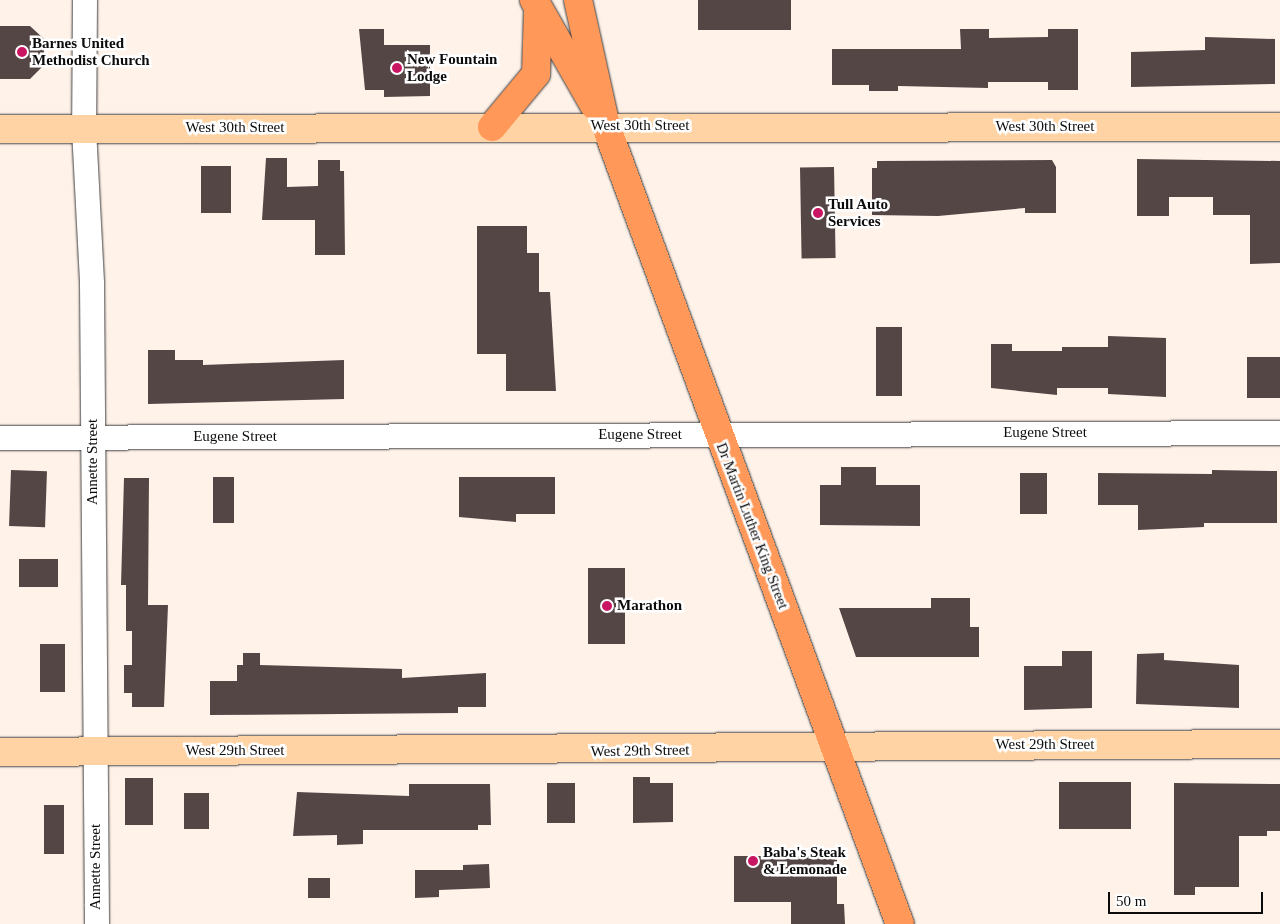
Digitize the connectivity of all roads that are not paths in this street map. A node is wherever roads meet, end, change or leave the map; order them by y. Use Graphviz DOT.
graph roads {
  1 [pos="85,0"];
  2 [pos="578,0"];
  3 [pos="536,5"];
  4 [pos="606,126"];
  5 [pos="492,127"];
  6 [pos="1280,127"];
  7 [pos="0,129"];
  8 [pos="84,129"];
  9 [pos="1280,432"];
  10 [pos="717,434"];
  11 [pos="0,438"];
  12 [pos="93,438"];
  13 [pos="1280,744"];
  14 [pos="835,748"];
  15 [pos="0,752"];
  16 [pos="96,752"];
  17 [pos="97,924"];
  18 [pos="900,924"];
  1 -- 8 [label="street, Annette Street"];
  2 -- 4 [label="main road, Dr Martin Luther King Street"];
  3 -- 4 [label="main road, Dr Martin Luther King Street"];
  3 -- 5 [label="main road"];
  4 -- 5 [label="main road, West 30th Street"];
  4 -- 6 [label="main road, West 30th Street"];
  4 -- 10 [label="main road, Dr Martin Luther King Street"];
  5 -- 8 [label="main road, West 30th Street"];
  7 -- 8 [label="main road, West 30th Street"];
  8 -- 12 [label="street, Annette Street"];
  9 -- 10 [label="street, Eugene Street"];
  10 -- 12 [label="street, Eugene Street"];
  10 -- 14 [label="main road, Dr Martin Luther King Street"];
  11 -- 12 [label="street, Eugene Street"];
  12 -- 16 [label="street, Annette Street"];
  13 -- 14 [label="main road, West 29th Street"];
  14 -- 16 [label="main road, West 29th Street"];
  14 -- 18 [label="main road, Dr Martin Luther King Street"];
  15 -- 16 [label="main road, West 29th Street"];
  16 -- 17 [label="street, Annette Street"];
}
